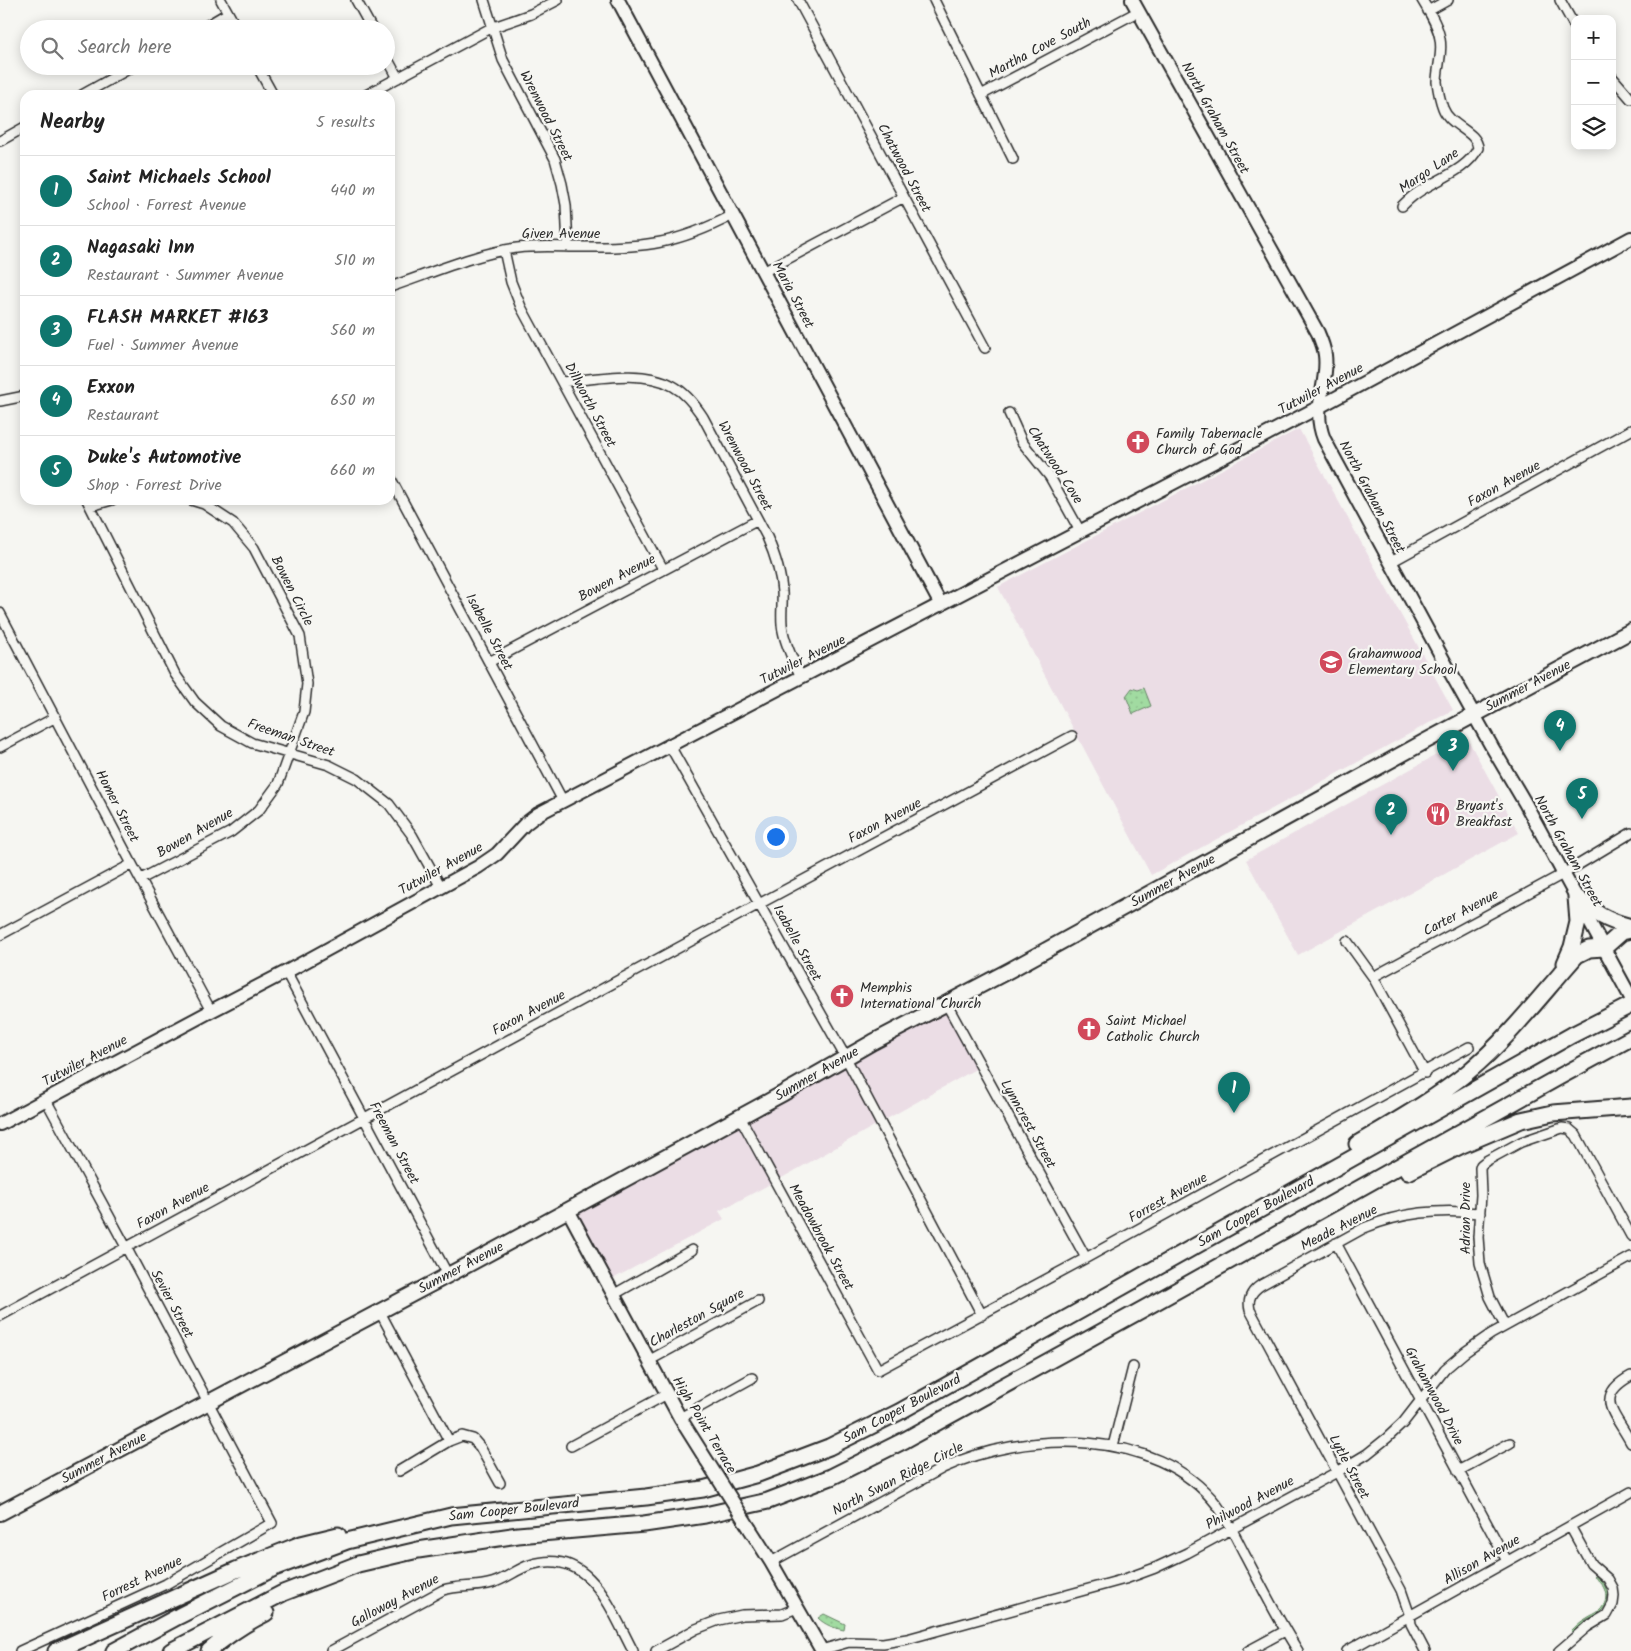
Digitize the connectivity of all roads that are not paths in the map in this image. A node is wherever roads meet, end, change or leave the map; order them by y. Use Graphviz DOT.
graph roads {
  1 [pos="221,0"];
  2 [pos="356,0"];
  3 [pos="484,0"];
  4 [pos="558,0"];
  5 [pos="618,0"];
  6 [pos="798,0"];
  7 [pos="934,0"];
  8 [pos="1422,0"];
  9 [pos="1448,0"];
  10 [pos="1560,0"];
  11 [pos="1135,6"];
  12 [pos="1428,11"];
  13 [pos="228,13"];
  14 [pos="216,20"];
  15 [pos="232,20"];
  16 [pos="367,20"];
  17 [pos="1571,20"];
  18 [pos="492,28"];
  19 [pos="395,72"];
  20 [pos="118,75"];
  21 [pos="262,75"];
  22 [pos="398,78"];
  23 [pos="1616,82"];
  24 [pos="91,90"];
  25 [pos="270,90"];
  26 [pos="375,90"];
  27 [pos="981,95"];
  28 [pos="1631,100"];
  29 [pos="20,130"];
  30 [pos="1,139"];
  31 [pos="1013,159"];
  32 [pos="904,197"];
  33 [pos="1402,206"];
  34 [pos="732,215"];
  35 [pos="1631,238"];
  36 [pos="568,247"];
  37 [pos="504,250"];
  38 [pos="763,272"];
  39 [pos="395,285"];
  40 [pos="985,348"];
  41 [pos="562,382"];
  42 [pos="20,397"];
  43 [pos="0,401"];
  44 [pos="1319,407"];
  45 [pos="1009,413"];
  46 [pos="1631,430"];
  47 [pos="395,486"];
  48 [pos="90,505"];
  49 [pos="209,505"];
  50 [pos="758,520"];
  51 [pos="1080,531"];
  52 [pos="1391,562"];
  53 [pos="663,570"];
  54 [pos="941,604"];
  55 [pos="0,612"];
  56 [pos="1631,631"];
  57 [pos="489,662"];
  58 [pos="802,677"];
  59 [pos="1474,715"];
  60 [pos="56,717"];
  61 [pos="1072,736"];
  62 [pos="0,746"];
  63 [pos="670,746"];
  64 [pos="289,754"];
  65 [pos="563,801"];
  66 [pos="1631,832"];
  67 [pos="132,864"];
  68 [pos="1563,874"];
  69 [pos="141,879"];
  70 [pos="441,887"];
  71 [pos="1576,897"];
  72 [pos="759,904"];
  73 [pos="1631,928"];
  74 [pos="0,935"];
  75 [pos="1347,940"];
  76 [pos="1604,948"];
  77 [pos="286,972"];
  78 [pos="1562,972"];
  79 [pos="1373,977"];
  80 [pos="1631,998"];
  81 [pos="946,1003"];
  82 [pos="1631,1005"];
  83 [pos="211,1011"];
  84 [pos="1631,1038"];
  85 [pos="1469,1048"];
  86 [pos="846,1058"];
  87 [pos="1425,1073"];
  88 [pos="46,1100"];
  89 [pos="1631,1107"];
  90 [pos="740,1117"];
  91 [pos="365,1118"];
  92 [pos="0,1124"];
  93 [pos="1350,1193"];
  94 [pos="568,1210"];
  95 [pos="1480,1213"];
  96 [pos="1631,1236"];
  97 [pos="1336,1243"];
  98 [pos="126,1247"];
  99 [pos="692,1250"];
  100 [pos="1631,1257"];
  101 [pos="1086,1258"];
  102 [pos="1144,1274"];
  103 [pos="448,1275"];
  104 [pos="613,1295"];
  105 [pos="1250,1296"];
  106 [pos="758,1301"];
  107 [pos="380,1312"];
  108 [pos="982,1315"];
  109 [pos="0,1316"];
  110 [pos="1505,1326"];
  111 [pos="650,1360"];
  112 [pos="1133,1367"];
  113 [pos="878,1370"];
  114 [pos="1631,1376"];
  115 [pos="752,1378"];
  116 [pos="667,1394"];
  117 [pos="1421,1399"];
  118 [pos="208,1402"];
  119 [pos="680,1418"];
  120 [pos="450,1441"];
  121 [pos="1510,1443"];
  122 [pos="1631,1443"];
  123 [pos="570,1446"];
  124 [pos="1113,1446"];
  125 [pos="399,1471"];
  126 [pos="1458,1471"];
  127 [pos="1337,1472"];
  128 [pos="500,1483"];
  129 [pos="1631,1492"];
  130 [pos="0,1513"];
  131 [pos="451,1516"];
  132 [pos="272,1523"];
  133 [pos="1570,1526"];
  134 [pos="1232,1529"];
  135 [pos="418,1550"];
  136 [pos="1507,1561"];
  137 [pos="771,1562"];
  138 [pos="797,1608"];
  139 [pos="1410,1616"];
  140 [pos="1285,1631"];
  141 [pos="337,1650"];
  142 [pos="821,1650"];
  143 [pos="20,1651"];
  144 [pos="56,1651"];
  145 [pos="114,1651"];
  146 [pos="171,1651"];
  147 [pos="209,1651"];
  148 [pos="633,1651"];
  149 [pos="656,1651"];
  150 [pos="1248,1651"];
  151 [pos="1298,1651"];
  152 [pos="1347,1651"];
  153 [pos="1425,1651"];
  154 [pos="1559,1651"];
  1 -- 13 [label="street"];
  2 -- 16 [label="street"];
  3 -- 18 [label="street, Wrenwood Street"];
  4 -- 18 [label="street"];
  5 -- 34 [label="street, Maria Street"];
  6 -- 32 [label="street, Chatwood Street"];
  7 -- 27 [label="street"];
  8 -- 12 [label="street, Margo Lane"];
  9 -- 12 [label="street"];
  10 -- 17 [label="street"];
  11 -- 27 [label="street, Martha Cove South"];
  11 -- 44 [label="street, North Graham Street"];
  12 -- 33 [label="street, Margo Lane"];
  13 -- 14 [label="street"];
  13 -- 15 [label="street"];
  18 -- 22 [label="street"];
  18 -- 36 [label="street, Wrenwood Street"];
  19 -- 22 [label="street"];
  20 -- 24 [label="street"];
  21 -- 25 [label="street"];
  22 -- 26 [label="street"];
  23 -- 28 [label="street"];
  27 -- 31 [label="street"];
  29 -- 30 [label="street"];
  32 -- 38 [label="street"];
  32 -- 40 [label="street, Chatwood Street"];
  34 -- 36 [label="street, Given Avenue"];
  34 -- 38 [label="street, Maria Street"];
  35 -- 44 [label="street, Tutwiler Avenue"];
  36 -- 37 [label="street, Given Avenue"];
  37 -- 39 [label="street, Given Avenue"];
  37 -- 41 [label="street, Dillworth Street"];
  38 -- 54 [label="street, Maria Street"];
  41 -- 50 [label="street, Wrenwood Street"];
  41 -- 53 [label="street, Dillworth Street"];
  42 -- 43 [label="street"];
  44 -- 51 [label="street, Tutwiler Avenue"];
  44 -- 52 [label="street, North Graham Street"];
  45 -- 51 [label="street, Chatwood Cove"];
  46 -- 52 [label="street, Faxon Avenue"];
  47 -- 57 [label="street, Isabelle Street"];
  48 -- 64 [label="street, Freeman Street"];
  49 -- 64 [label="street, Bowen Circle"];
  50 -- 53 [label="street, Bowen Avenue"];
  50 -- 58 [label="street, Wrenwood Street"];
  51 -- 54 [label="street, Tutwiler Avenue"];
  52 -- 59 [label="street, North Graham Street"];
  53 -- 57 [label="street, Bowen Avenue"];
  54 -- 58 [label="street, Tutwiler Avenue"];
  55 -- 60 [label="street, Homer Street"];
  56 -- 59 [label="main road, Summer Avenue"];
  57 -- 65 [label="street, Isabelle Street"];
  58 -- 63 [label="street, Tutwiler Avenue"];
  59 -- 68 [label="street, North Graham Street"];
  59 -- 81 [label="main road, Summer Avenue"];
  60 -- 62 [label="street"];
  60 -- 67 [label="street, Homer Street"];
  61 -- 72 [label="street, Faxon Avenue"];
  63 -- 65 [label="street, Tutwiler Avenue"];
  63 -- 72 [label="street, Isabelle Street"];
  64 -- 69 [label="street, Bowen Avenue"];
  64 -- 70 [label="street, Freeman Street"];
  65 -- 70 [label="street, Tutwiler Avenue"];
  66 -- 68 [label="street, Carter Avenue"];
  67 -- 69 [label="street, Homer Street"];
  67 -- 74 [label="street"];
  68 -- 71 [label="street, North Graham Street"];
  68 -- 79 [label="street, Carter Avenue"];
  69 -- 83 [label="street, Homer Street"];
  70 -- 77 [label="street, Tutwiler Avenue"];
  71 -- 73 [label="highway"];
  71 -- 76 [label="street, North Graham Street"];
  71 -- 78 [label="highway"];
  72 -- 86 [label="street, Isabelle Street"];
  72 -- 91 [label="street, Faxon Avenue"];
  73 -- 76 [label="highway"];
  75 -- 79 [label="street"];
  76 -- 78 [label="highway"];
  76 -- 80 [label="street, North Graham Street"];
  77 -- 83 [label="street, Tutwiler Avenue"];
  77 -- 91 [label="street, Freeman Street"];
  78 -- 102 [label="highway"];
  79 -- 87 [label="street"];
  81 -- 86 [label="main road, Summer Avenue"];
  81 -- 101 [label="street, Lynncrest Street"];
  82 -- 102 [label="highway, Sam Cooper Boulevard"];
  83 -- 88 [label="street, Tutwiler Avenue"];
  84 -- 93 [label="highway, Sam Cooper Boulevard"];
  85 -- 87 [label="street, Forrest Avenue"];
  86 -- 90 [label="main road, Summer Avenue"];
  86 -- 108 [label="street, Isabelle Street"];
  87 -- 101 [label="street, Forrest Avenue"];
  88 -- 92 [label="street, Tutwiler Avenue"];
  88 -- 98 [label="street, Sevier Street"];
  89 -- 93 [label="highway"];
  90 -- 94 [label="main road, Summer Avenue"];
  90 -- 113 [label="street, Meadowbrook Street"];
  91 -- 98 [label="street, Faxon Avenue"];
  91 -- 103 [label="street, Freeman Street"];
  93 -- 135 [label="highway, Sam Cooper Boulevard"];
  94 -- 103 [label="main road, Summer Avenue"];
  94 -- 104 [label="street, High Point Terrace"];
  95 -- 96 [label="street, Adrian Drive"];
  95 -- 97 [label="street, Meade Avenue"];
  95 -- 110 [label="street, Adrian Drive"];
  97 -- 105 [label="street, Meade Avenue"];
  97 -- 117 [label="street, Grahamwood Drive"];
  98 -- 109 [label="street, Faxon Avenue"];
  98 -- 118 [label="street, Sevier Street"];
  99 -- 104 [label="street"];
  100 -- 110 [label="street, Philwood Avenue"];
  101 -- 108 [label="street, Forrest Avenue"];
  102 -- 131 [label="highway, Sam Cooper Boulevard"];
  103 -- 107 [label="main road, Summer Avenue"];
  104 -- 111 [label="street, High Point Terrace"];
  105 -- 127 [label="street, Lytle Street"];
  106 -- 111 [label="street, Charleston Square"];
  107 -- 118 [label="main road, Summer Avenue"];
  107 -- 120 [label="street"];
  108 -- 113 [label="street, Forrest Avenue"];
  110 -- 117 [label="street, Philwood Avenue"];
  111 -- 116 [label="street, High Point Terrace"];
  112 -- 124 [label="street"];
  114 -- 122 [label="street"];
  115 -- 119 [label="street"];
  116 -- 119 [label="street, High Point Terrace"];
  116 -- 123 [label="street"];
  117 -- 126 [label="street, Grahamwood Drive"];
  117 -- 127 [label="street, Philwood Avenue"];
  118 -- 130 [label="main road, Summer Avenue"];
  118 -- 132 [label="street, Sevier Street"];
  119 -- 137 [label="street, High Point Terrace, bridge"];
  120 -- 125 [label="street"];
  120 -- 128 [label="street"];
  121 -- 126 [label="street"];
  124 -- 134 [label="street, North Swan Ridge Circle"];
  124 -- 137 [label="street, North Swan Ridge Circle"];
  126 -- 136 [label="street, Grahamwood Drive"];
  127 -- 134 [label="street, Philwood Avenue"];
  127 -- 139 [label="street, Lytle Street"];
  129 -- 133 [label="street, Allison Avenue"];
  131 -- 144 [label="highway"];
  131 -- 145 [label="highway, Sam Cooper Boulevard"];
  132 -- 143 [label="street, Forrest Avenue"];
  133 -- 136 [label="street, Allison Avenue"];
  133 -- 154 [label="street"];
  134 -- 140 [label="street, North Swan Ridge Circle"];
  134 -- 142 [label="street, Philwood Avenue"];
  135 -- 146 [label="highway, Sam Cooper Boulevard"];
  135 -- 147 [label="highway"];
  136 -- 139 [label="street, Allison Avenue"];
  137 -- 138 [label="street, High Point Terrace"];
  138 -- 142 [label="street, High Point Terrace"];
  138 -- 149 [label="street"];
  139 -- 152 [label="street, Allison Avenue"];
  139 -- 153 [label="street, Lytle Street"];
  140 -- 150 [label="street"];
  140 -- 151 [label="street, North Swan Ridge Circle"];
  141 -- 148 [label="street, Galloway Avenue"];
}
